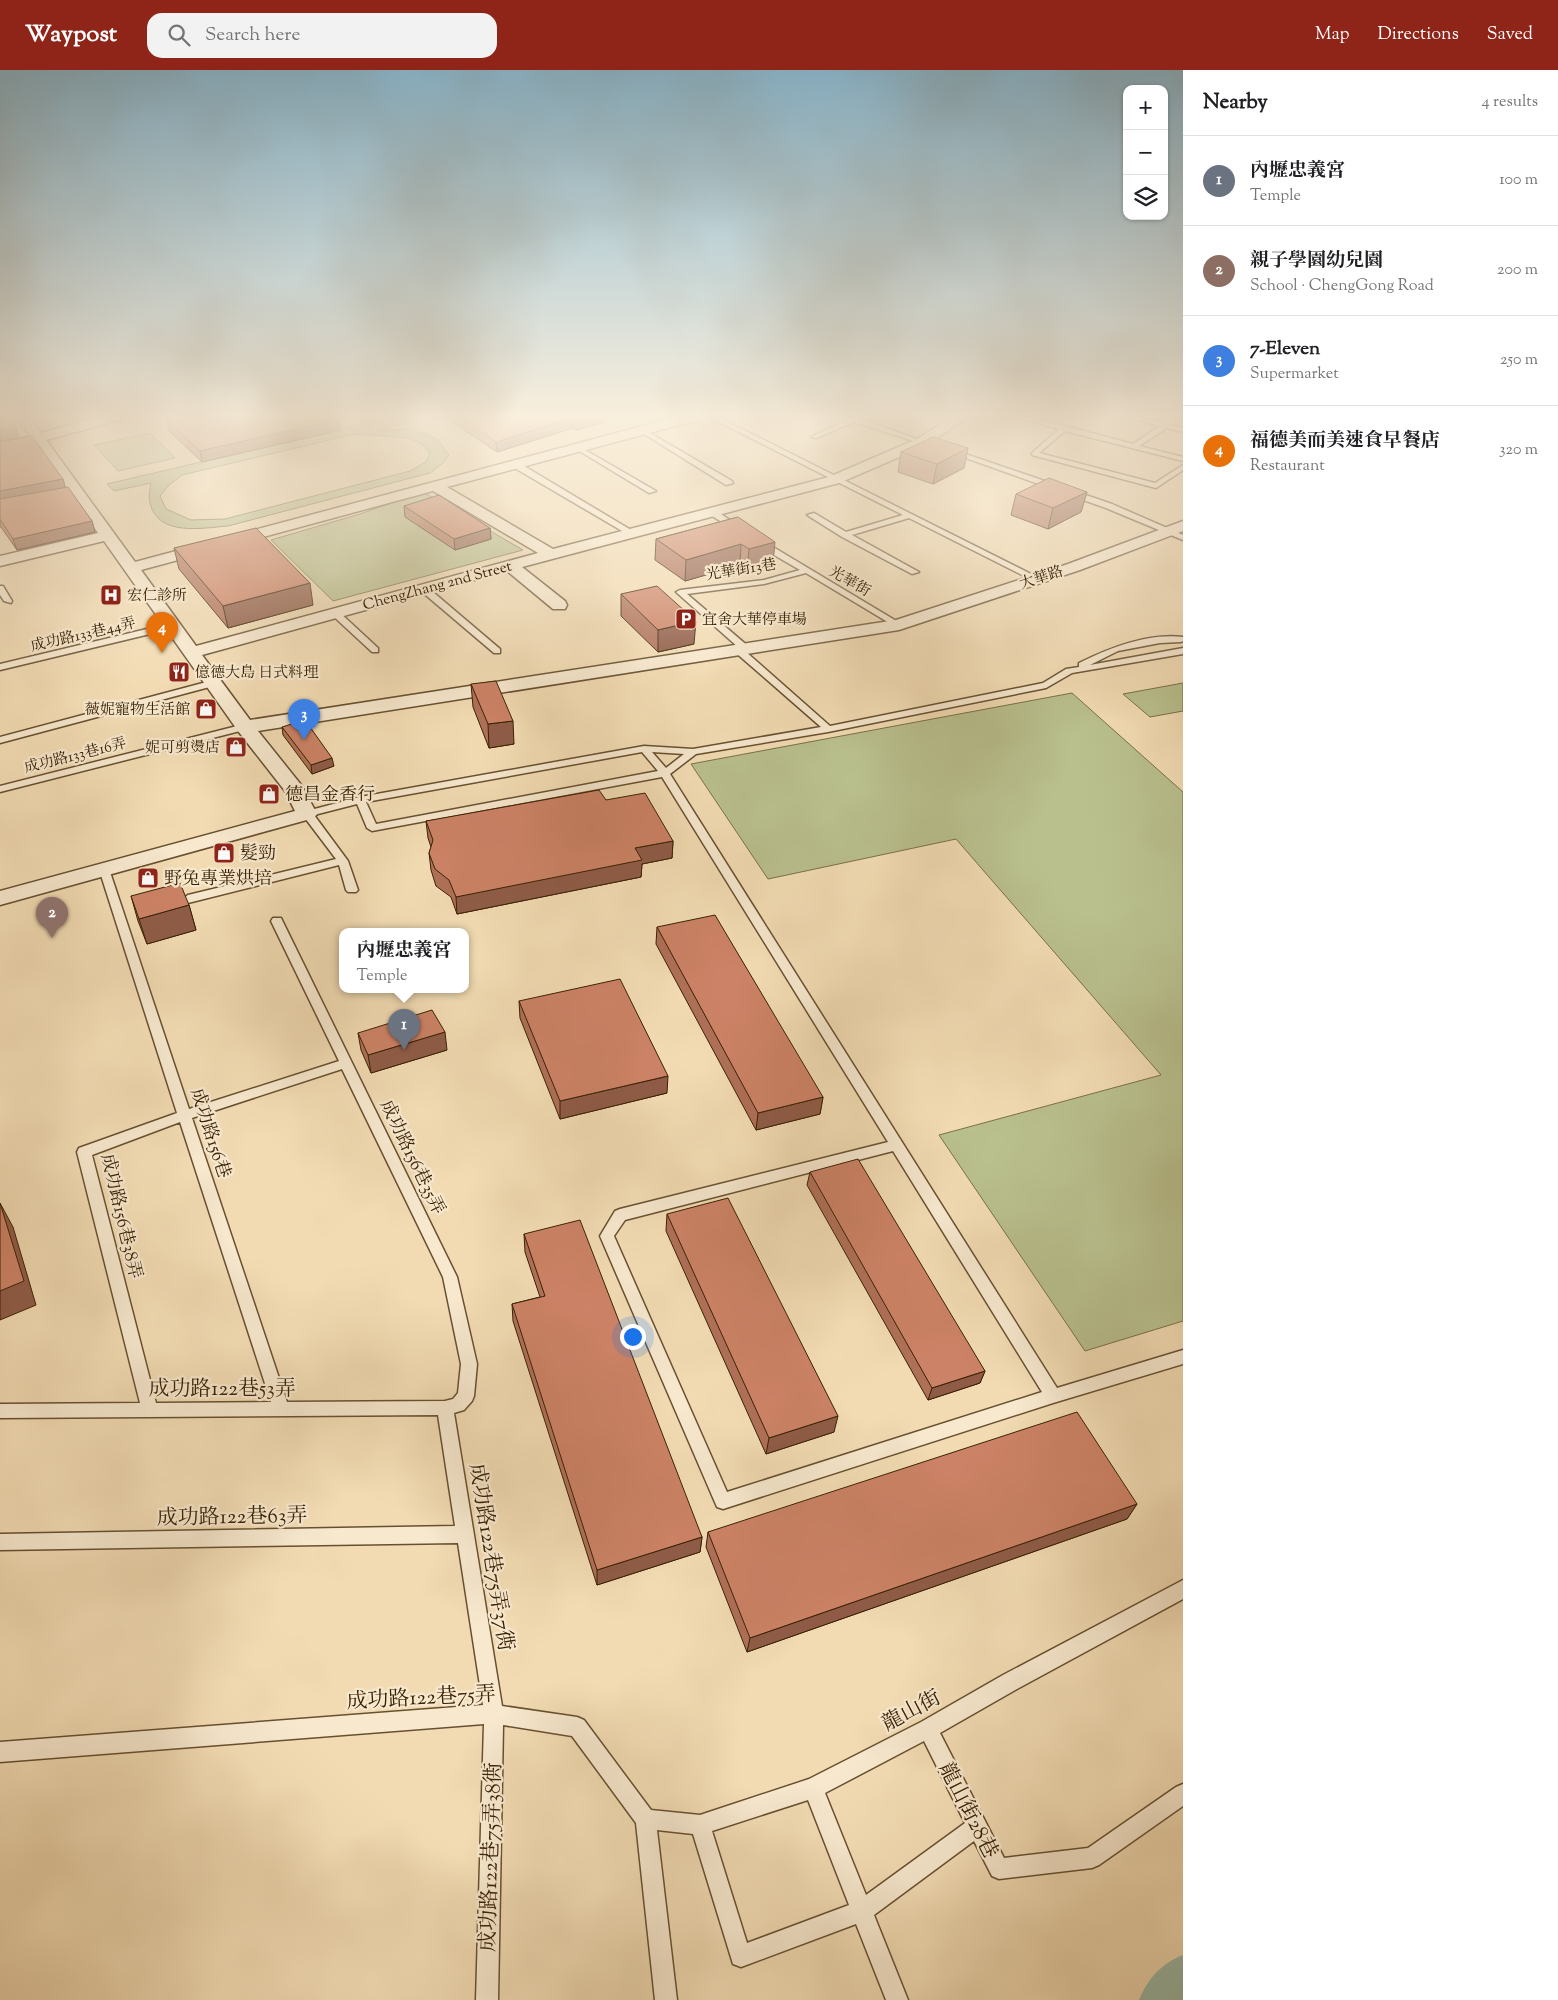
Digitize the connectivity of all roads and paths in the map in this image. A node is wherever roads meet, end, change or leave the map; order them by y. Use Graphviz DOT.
graph roads {
  1 [pos="83,507"];
  2 [pos="360,507"];
  3 [pos="470,507"];
  4 [pos="588,507"];
  5 [pos="731,507"];
  6 [pos="890,507"];
  7 [pos="1111,507"];
  8 [pos="712,512"];
  9 [pos="811,515"];
  10 [pos="908,516"];
  11 [pos="1183,526"];
  12 [pos="1167,531"];
  13 [pos="632,533"];
  14 [pos="845,535"];
  15 [pos="107,536"];
  16 [pos="1183,538"];
  17 [pos="551,554"];
  18 [pos="0,561"];
  19 [pos="510,565"];
  20 [pos="130,568"];
  21 [pos="805,571"];
  22 [pos="915,572"];
  23 [pos="1035,578"];
  24 [pos="0,588"];
  25 [pos="424,589"];
  26 [pos="8,602"];
  27 [pos="559,605"];
  28 [pos="336,613"];
  29 [pos="899,625"];
  30 [pos="172,626"];
  31 [pos="1181,639"];
  32 [pos="742,649"];
  33 [pos="375,650"];
  34 [pos="497,651"];
  35 [pos="192,652"];
  36 [pos="1182,652"];
  37 [pos="0,668"];
  38 [pos="1069,671"];
  39 [pos="214,683"];
  40 [pos="245,727"];
  41 [pos="828,729"];
  42 [pos="0,740"];
  43 [pos="644,749"];
  44 [pos="693,752"];
  45 [pos="665,773"];
  46 [pos="0,789"];
  47 [pos="360,800"];
  48 [pos="307,814"];
  49 [pos="343,861"];
  50 [pos="104,869"];
  51 [pos="352,890"];
  52 [pos="0,898"];
  53 [pos="188,900"];
  54 [pos="277,921"];
  55 [pos="346,1063"];
  56 [pos="185,1115"];
  57 [pos="897,1146"];
  58 [pos="1183,1357"];
  59 [pos="1053,1396"];
  60 [pos="445,1408"];
  61 [pos="281,1409"];
  62 [pos="0,1410"];
  63 [pos="150,1410"];
  64 [pos="465,1534"];
  65 [pos="0,1542"];
  66 [pos="1183,1589"];
  67 [pos="494,1714"];
  68 [pos="928,1729"];
  69 [pos="0,1752"];
  70 [pos="813,1788"];
  71 [pos="1183,1794"];
  72 [pos="646,1819"];
  73 [pos="700,1825"];
  74 [pos="977,1827"];
  75 [pos="862,1911"];
  76 [pos="487,2000"];
  77 [pos="666,2000"];
  78 [pos="897,2000"];
  1 -- 15 [label="street"];
  2 -- 20 [label="street"];
  3 -- 17 [label="street"];
  4 -- 13 [label="lane"];
  5 -- 8 [label="street, ChengZhang 2nd Street"];
  6 -- 10 [label="lane"];
  7 -- 12 [label="lane"];
  8 -- 13 [label="street, ChengZhang 2nd Street"];
  8 -- 21 [label="lane, 光華街"];
  9 -- 14 [label="lane"];
  10 -- 14 [label="lane"];
  10 -- 23 [label="lane"];
  11 -- 12 [label="street, 大華路"];
  12 -- 16 [label="lane"];
  12 -- 23 [label="street, 大華路"];
  13 -- 17 [label="street, ChengZhang 2nd Street"];
  14 -- 22 [label="lane"];
  15 -- 18 [label="street"];
  15 -- 20 [label="street"];
  17 -- 19 [label="street, ChengZhang 2nd Street"];
  19 -- 25 [label="street, ChengZhang 2nd Street"];
  19 -- 27 [label="street"];
  20 -- 30 [label="street"];
  21 -- 29 [label="lane, 光華街"];
  21 -- 32 [label="lane, 光華街13巷"];
  23 -- 29 [label="street, 大華路"];
  24 -- 26 [label="lane"];
  25 -- 28 [label="street, ChengZhang 2nd Street"];
  25 -- 34 [label="lane"];
  28 -- 33 [label="lane"];
  28 -- 35 [label="street, ChengZhang 2nd Street"];
  29 -- 32 [label="street, 大華路"];
  30 -- 35 [label="street"];
  30 -- 37 [label="lane, 成功路133巷44弄"];
  31 -- 38 [label="lane"];
  32 -- 40 [label="street, 大華路"];
  32 -- 41 [label="lane"];
  35 -- 39 [label="street"];
  36 -- 38 [label="lane"];
  38 -- 41 [label="lane"];
  39 -- 40 [label="street"];
  39 -- 42 [label="lane"];
  40 -- 46 [label="lane, 成功路133巷16弄"];
  40 -- 48 [label="street"];
  41 -- 44 [label="lane"];
  43 -- 44 [label="lane"];
  43 -- 45 [label="lane"];
  43 -- 47 [label="lane"];
  44 -- 45 [label="lane"];
  45 -- 47 [label="lane"];
  45 -- 57 [label="lane"];
  47 -- 48 [label="lane"];
  48 -- 49 [label="lane"];
  48 -- 50 [label="street"];
  49 -- 51 [label="lane"];
  49 -- 53 [label="lane"];
  50 -- 52 [label="street"];
  50 -- 56 [label="lane, 成功路156巷"];
  54 -- 55 [label="lane, 成功路156巷35弄"];
  55 -- 56 [label="lane, 成功路156巷38弄"];
  55 -- 60 [label="lane, 成功路156巷35弄"];
  56 -- 61 [label="lane, 成功路156巷"];
  56 -- 63 [label="lane, 成功路156巷38弄"];
  57 -- 59 [label="lane"];
  57 -- 59 [label="lane"];
  58 -- 59 [label="lane"];
  60 -- 61 [label="lane, 成功路122巷53弄"];
  60 -- 64 [label="lane, 成功路122巷75弄37衖"];
  61 -- 63 [label="lane, 成功路122巷53弄"];
  62 -- 63 [label="lane, 成功路122巷53弄"];
  64 -- 65 [label="lane, 成功路122巷63弄"];
  64 -- 67 [label="lane, 成功路122巷75弄37衖"];
  66 -- 68 [label="lane, 龍山街"];
  67 -- 69 [label="lane, 成功路122巷75弄"];
  67 -- 72 [label="lane, 成功路122巷75弄"];
  67 -- 76 [label="lane, 成功路122巷75弄38衖"];
  68 -- 70 [label="lane, 龍山街"];
  68 -- 74 [label="lane, 龍山街28巷"];
  70 -- 73 [label="lane, 龍山街"];
  70 -- 75 [label="lane"];
  71 -- 74 [label="lane, 龍山街28巷"];
  72 -- 73 [label="lane, 龍山街"];
  72 -- 77 [label="lane"];
  73 -- 75 [label="lane"];
  74 -- 75 [label="lane"];
  75 -- 78 [label="lane"];
}
